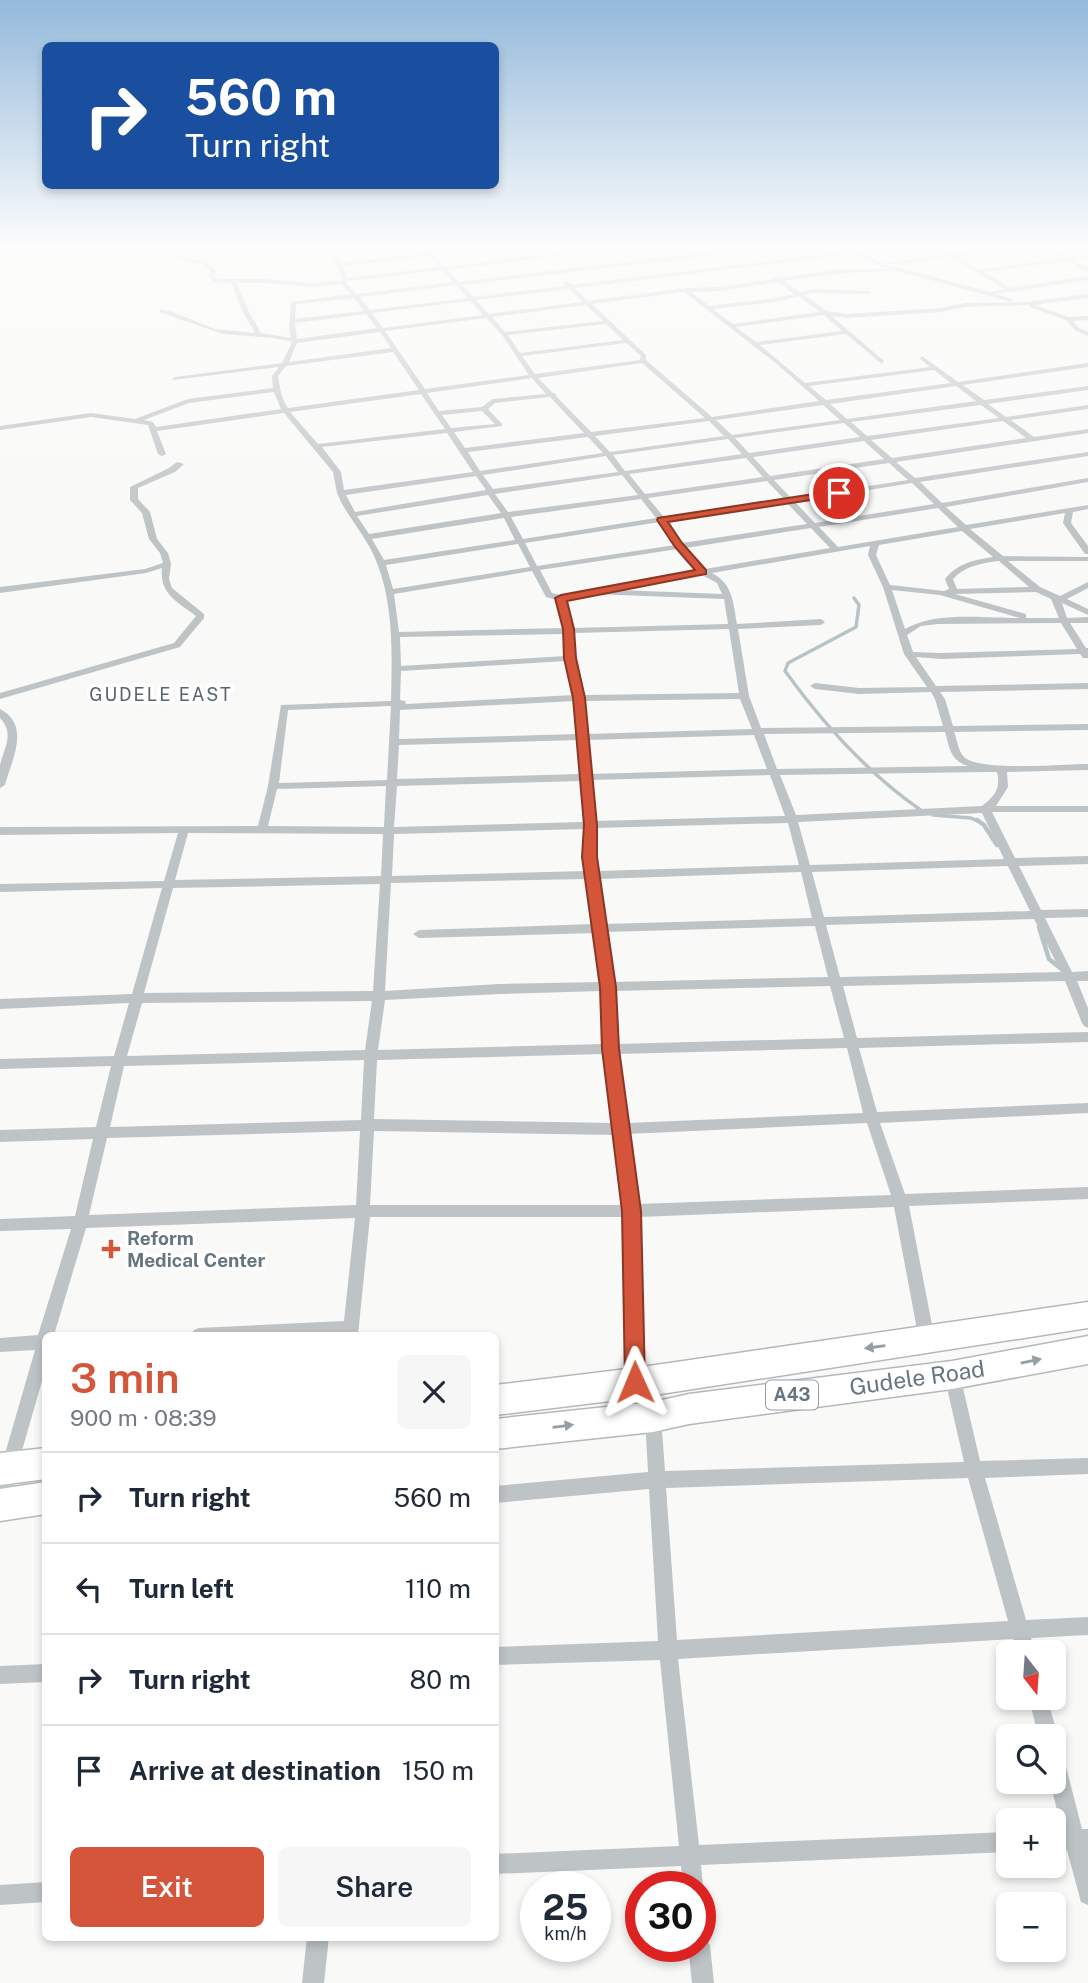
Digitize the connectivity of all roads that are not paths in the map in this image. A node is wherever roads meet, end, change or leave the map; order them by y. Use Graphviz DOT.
graph roads {
  1 [pos="295,341"];
  2 [pos="298,341"];
  3 [pos="388,341"];
  4 [pos="509,341"];
  5 [pos="626,341"];
  6 [pos="750,341"];
  7 [pos="781,341"];
  8 [pos="856,341"];
  9 [pos="755,344"];
  10 [pos="393,350"];
  11 [pos="519,355"];
  12 [pos="922,358"];
  13 [pos="643,361"];
  14 [pos="882,362"];
  15 [pos="284,365"];
  16 [pos="1088,365"];
  17 [pos="936,368"];
  18 [pos="532,375"];
  19 [pos="175,379"];
  20 [pos="803,385"];
  21 [pos="957,385"];
  22 [pos="1088,388"];
  23 [pos="275,390"];
  24 [pos="423,392"];
  25 [pos="554,395"];
  26 [pos="823,401"];
  27 [pos="1088,408"];
  28 [pos="484,409"];
  29 [pos="285,411"];
  30 [pos="437,413"];
  31 [pos="710,419"];
  32 [pos="1004,420"];
  33 [pos="847,421"];
  34 [pos="134,422"];
  35 [pos="0,428"];
  36 [pos="155,429"];
  37 [pos="449,430"];
  38 [pos="1088,430"];
  39 [pos="1074,433"];
  40 [pos="591,435"];
  41 [pos="729,436"];
  42 [pos="866,439"];
  43 [pos="1032,439"];
  44 [pos="314,446"];
  45 [pos="462,450"];
  46 [pos="162,454"];
  47 [pos="608,454"];
  48 [pos="1088,454"];
  49 [pos="746,457"];
  50 [pos="1064,458"];
  51 [pos="891,461"];
  52 [pos="180,464"];
  53 [pos="477,474"];
  54 [pos="624,475"];
  55 [pos="767,478"];
  56 [pos="1088,480"];
  57 [pos="914,481"];
  58 [pos="490,492"];
  59 [pos="342,494"];
  60 [pos="642,497"];
  61 [pos="789,501"];
  62 [pos="940,507"];
  63 [pos="1088,508"];
  64 [pos="1070,510"];
  65 [pos="355,514"];
  66 [pos="506,515"];
  67 [pos="662,520"];
  68 [pos="810,525"];
  69 [pos="965,529"];
  70 [pos="369,537"];
  71 [pos="521,542"];
  72 [pos="875,544"];
  73 [pos="678,545"];
  74 [pos="836,551"];
  75 [pos="1088,552"];
  76 [pos="1000,558"];
  77 [pos="1088,559"];
  78 [pos="382,563"];
  79 [pos="167,564"];
  80 [pos="536,567"];
  81 [pos="702,572"];
  82 [pos="1088,585"];
  83 [pos="887,587"];
  84 [pos="1037,589"];
  85 [pos="0,590"];
  86 [pos="593,591"];
  87 [pos="390,592"];
  88 [pos="954,592"];
  89 [pos="941,593"];
  90 [pos="729,597"];
  91 [pos="561,598"];
  92 [pos="1058,598"];
  93 [pos="1088,612"];
  94 [pos="1041,620"];
  95 [pos="1064,620"];
  96 [pos="1088,620"];
  97 [pos="821,622"];
  98 [pos="734,628"];
  99 [pos="569,629"];
  100 [pos="1088,632"];
  101 [pos="904,633"];
  102 [pos="393,635"];
  103 [pos="1076,637"];
  104 [pos="909,654"];
  105 [pos="1086,654"];
  106 [pos="570,658"];
  107 [pos="395,669"];
  108 [pos="815,686"];
  109 [pos="1088,686"];
  110 [pos="934,689"];
  111 [pos="0,696"];
  112 [pos="744,696"];
  113 [pos="579,698"];
  114 [pos="400,705"];
  115 [pos="0,712"];
  116 [pos="949,727"];
  117 [pos="1088,727"];
  118 [pos="759,732"];
  119 [pos="582,736"];
  120 [pos="394,742"];
  121 [pos="1088,767"];
  122 [pos="986,769"];
  123 [pos="1001,769"];
  124 [pos="775,772"];
  125 [pos="585,778"];
  126 [pos="392,783"];
  127 [pos="0,785"];
  128 [pos="273,786"];
  129 [pos="985,809"];
  130 [pos="1088,809"];
  131 [pos="792,819"];
  132 [pos="590,825"];
  133 [pos="184,829"];
  134 [pos="262,830"];
  135 [pos="0,831"];
  136 [pos="388,831"];
  137 [pos="1088,860"];
  138 [pos="1011,861"];
  139 [pos="805,869"];
  140 [pos="593,875"];
  141 [pos="387,878"];
  142 [pos="169,884"];
  143 [pos="0,888"];
  144 [pos="1088,913"];
  145 [pos="1037,914"];
  146 [pos="820,922"];
  147 [pos="601,926"];
  148 [pos="419,934"];
  149 [pos="1088,976"];
  150 [pos="1069,977"];
  151 [pos="836,980"];
  152 [pos="608,987"];
  153 [pos="379,996"];
  154 [pos="139,999"];
  155 [pos="0,1004"];
  156 [pos="1088,1023"];
  157 [pos="1088,1037"];
  158 [pos="852,1042"];
  159 [pos="610,1049"];
  160 [pos="371,1056"];
  161 [pos="119,1061"];
  162 [pos="0,1064"];
  163 [pos="1088,1108"];
  164 [pos="871,1116"];
  165 [pos="368,1125"];
  166 [pos="620,1129"];
  167 [pos="101,1133"];
  168 [pos="0,1136"];
  169 [pos="1088,1193"];
  170 [pos="900,1199"];
  171 [pos="363,1211"];
  172 [pos="632,1211"];
  173 [pos="80,1223"];
  174 [pos="0,1225"];
  175 [pos="1088,1315"];
  176 [pos="47,1332"];
  177 [pos="351,1332"];
  178 [pos="42,1339"];
  179 [pos="928,1340"];
  180 [pos="0,1345"];
  181 [pos="42,1348"];
  182 [pos="1088,1350"];
  183 [pos="952,1376"];
  184 [pos="635,1382"];
  185 [pos="499,1399"];
  186 [pos="653,1417"];
  187 [pos="499,1434"];
  188 [pos="42,1463"];
  189 [pos="1088,1465"];
  190 [pos="4,1468"];
  191 [pos="974,1470"];
  192 [pos="659,1480"];
  193 [pos="499,1495"];
  194 [pos="42,1499"];
  195 [pos="1,1507"];
  196 [pos="1088,1626"];
  197 [pos="1020,1629"];
  198 [pos="1023,1640"];
  199 [pos="668,1650"];
  200 [pos="499,1656"];
  201 [pos="42,1673"];
  202 [pos="0,1675"];
  203 [pos="1066,1794"];
  204 [pos="1081,1839"];
  205 [pos="996,1843"];
  206 [pos="690,1856"];
  207 [pos="499,1864"];
  208 [pos="692,1871"];
  209 [pos="42,1892"];
  210 [pos="0,1895"];
  211 [pos="1088,1895"];
  212 [pos="317,1941"];
  213 [pos="701,1962"];
  214 [pos="313,1983"];
  215 [pos="703,1983"];
  1 -- 2 [label="street"];
  1 -- 15 [label="street"];
  3 -- 10 [label="street"];
  4 -- 11 [label="street"];
  5 -- 11 [label="street"];
  5 -- 13 [label="street"];
  6 -- 9 [label="street"];
  7 -- 9 [label="street"];
  8 -- 14 [label="street"];
  9 -- 20 [label="street"];
  10 -- 15 [label="street"];
  10 -- 24 [label="street"];
  11 -- 18 [label="street"];
  12 -- 17 [label="street"];
  13 -- 18 [label="street"];
  13 -- 31 [label="street"];
  15 -- 19 [label="street"];
  15 -- 23 [label="street"];
  16 -- 21 [label="street"];
  17 -- 20 [label="street"];
  17 -- 21 [label="street"];
  18 -- 24 [label="street"];
  18 -- 25 [label="street"];
  20 -- 26 [label="street"];
  21 -- 26 [label="street"];
  21 -- 32 [label="street"];
  22 -- 33 [label="street"];
  23 -- 29 [label="street"];
  23 -- 34 [label="street"];
  24 -- 29 [label="street"];
  24 -- 30 [label="street"];
  25 -- 28 [label="street"];
  25 -- 40 [label="street"];
  26 -- 31 [label="street"];
  26 -- 33 [label="street"];
  27 -- 32 [label="street"];
  28 -- 30 [label="street"];
  28 -- 37 [label="street"];
  29 -- 36 [label="street"];
  29 -- 44 [label="street"];
  30 -- 37 [label="street"];
  31 -- 40 [label="street"];
  31 -- 41 [label="street"];
  32 -- 42 [label="street"];
  32 -- 43 [label="street"];
  33 -- 41 [label="street"];
  33 -- 42 [label="street"];
  34 -- 35 [label="street"];
  34 -- 36 [label="street"];
  36 -- 46 [label="street"];
  37 -- 44 [label="street"];
  37 -- 45 [label="street"];
  38 -- 39 [label="street"];
  39 -- 43 [label="street"];
  39 -- 50 [label="street"];
  40 -- 45 [label="street"];
  40 -- 47 [label="street"];
  41 -- 47 [label="street"];
  41 -- 49 [label="street"];
  42 -- 49 [label="street"];
  42 -- 51 [label="street"];
  43 -- 51 [label="street"];
  44 -- 59 [label="street"];
  45 -- 53 [label="street"];
  47 -- 53 [label="street"];
  47 -- 54 [label="street"];
  48 -- 50 [label="street"];
  49 -- 54 [label="street"];
  49 -- 55 [label="street"];
  50 -- 57 [label="street"];
  51 -- 55 [label="street"];
  51 -- 57 [label="street"];
  52 -- 79 [label="street"];
  53 -- 58 [label="street"];
  53 -- 59 [label="street"];
  54 -- 58 [label="street"];
  54 -- 60 [label="street"];
  55 -- 60 [label="street"];
  55 -- 61 [label="street"];
  56 -- 62 [label="street"];
  57 -- 61 [label="street"];
  57 -- 62 [label="street"];
  58 -- 65 [label="street"];
  58 -- 66 [label="street"];
  59 -- 65 [label="street"];
  60 -- 66 [label="street"];
  60 -- 67 [label="street"];
  61 -- 67 [label="street"];
  61 -- 68 [label="street"];
  62 -- 68 [label="street"];
  62 -- 69 [label="street"];
  63 -- 64 [label="street"];
  64 -- 69 [label="street"];
  64 -- 75 [label="street"];
  65 -- 70 [label="street"];
  66 -- 70 [label="street"];
  66 -- 71 [label="street"];
  67 -- 71 [label="street"];
  67 -- 73 [label="street"];
  68 -- 73 [label="street"];
  68 -- 74 [label="street"];
  69 -- 72 [label="street"];
  69 -- 76 [label="street"];
  70 -- 78 [label="street"];
  71 -- 78 [label="street"];
  71 -- 80 [label="street"];
  72 -- 74 [label="street"];
  72 -- 83 [label="street"];
  73 -- 80 [label="street"];
  73 -- 81 [label="street"];
  74 -- 81 [label="street"];
  76 -- 77 [label="street"];
  76 -- 84 [label="street"];
  76 -- 88 [label="street"];
  78 -- 87 [label="street"];
  79 -- 85 [label="street"];
  79 -- 111 [label="street"];
  80 -- 87 [label="street"];
  80 -- 91 [label="street"];
  81 -- 86 [label="street"];
  81 -- 90 [label="street"];
  82 -- 92 [label="street"];
  83 -- 89 [label="street"];
  83 -- 101 [label="street"];
  84 -- 88 [label="street"];
  84 -- 92 [label="street"];
  86 -- 90 [label="street"];
  86 -- 91 [label="street"];
  87 -- 102 [label="street"];
  88 -- 89 [label="street"];
  89 -- 94 [label="street"];
  90 -- 98 [label="street"];
  91 -- 99 [label="street"];
  92 -- 93 [label="street"];
  92 -- 95 [label="street"];
  94 -- 95 [label="street"];
  94 -- 101 [label="street"];
  95 -- 96 [label="street"];
  95 -- 103 [label="street"];
  97 -- 98 [label="street"];
  98 -- 99 [label="street"];
  98 -- 112 [label="street"];
  99 -- 102 [label="street"];
  99 -- 106 [label="street"];
  100 -- 103 [label="street"];
  101 -- 104 [label="street"];
  102 -- 107 [label="street"];
  103 -- 105 [label="street"];
  104 -- 105 [label="street"];
  104 -- 110 [label="street"];
  106 -- 107 [label="street"];
  106 -- 113 [label="street"];
  107 -- 114 [label="street"];
  108 -- 110 [label="street"];
  109 -- 110 [label="street"];
  110 -- 116 [label="street"];
  112 -- 113 [label="street"];
  112 -- 118 [label="street"];
  113 -- 114 [label="street"];
  113 -- 119 [label="street"];
  114 -- 120 [label="street"];
  114 -- 128 [label="street"];
  115 -- 127 [label="street"];
  116 -- 117 [label="street"];
  116 -- 118 [label="street"];
  116 -- 122 [label="street"];
  118 -- 119 [label="street"];
  118 -- 124 [label="street"];
  119 -- 120 [label="street"];
  119 -- 125 [label="street"];
  120 -- 126 [label="street"];
  121 -- 123 [label="street"];
  122 -- 123 [label="street"];
  122 -- 124 [label="street"];
  123 -- 129 [label="street"];
  124 -- 125 [label="street"];
  124 -- 131 [label="street"];
  125 -- 126 [label="street"];
  125 -- 132 [label="street"];
  126 -- 128 [label="street"];
  126 -- 136 [label="street"];
  128 -- 134 [label="street"];
  129 -- 130 [label="street"];
  129 -- 131 [label="street"];
  129 -- 138 [label="street"];
  131 -- 132 [label="street"];
  131 -- 139 [label="street"];
  132 -- 136 [label="street"];
  132 -- 140 [label="street"];
  133 -- 134 [label="street"];
  133 -- 135 [label="street"];
  133 -- 142 [label="street"];
  134 -- 136 [label="street"];
  136 -- 141 [label="street"];
  137 -- 138 [label="street"];
  138 -- 139 [label="street"];
  138 -- 145 [label="street"];
  139 -- 140 [label="street"];
  139 -- 146 [label="street"];
  140 -- 141 [label="street"];
  140 -- 147 [label="street"];
  141 -- 142 [label="street"];
  141 -- 153 [label="street"];
  142 -- 143 [label="street"];
  142 -- 154 [label="street"];
  144 -- 145 [label="street"];
  145 -- 146 [label="street"];
  145 -- 150 [label="street"];
  146 -- 147 [label="street"];
  146 -- 151 [label="street"];
  147 -- 148 [label="street"];
  147 -- 152 [label="street"];
  149 -- 150 [label="street"];
  150 -- 151 [label="street"];
  150 -- 156 [label="street"];
  151 -- 152 [label="street"];
  151 -- 158 [label="street"];
  152 -- 153 [label="street"];
  152 -- 159 [label="street"];
  153 -- 154 [label="street"];
  153 -- 160 [label="street"];
  154 -- 155 [label="street"];
  154 -- 161 [label="street"];
  157 -- 158 [label="street"];
  158 -- 159 [label="street"];
  158 -- 164 [label="street"];
  159 -- 160 [label="street"];
  159 -- 166 [label="street"];
  160 -- 161 [label="street"];
  160 -- 165 [label="street"];
  161 -- 162 [label="street"];
  161 -- 167 [label="street"];
  163 -- 164 [label="street"];
  164 -- 166 [label="street"];
  164 -- 170 [label="street"];
  165 -- 166 [label="street"];
  165 -- 167 [label="street"];
  165 -- 171 [label="street"];
  166 -- 172 [label="street"];
  167 -- 168 [label="street"];
  167 -- 173 [label="street"];
  169 -- 170 [label="street"];
  170 -- 172 [label="street"];
  170 -- 179 [label="street"];
  171 -- 172 [label="street"];
  171 -- 173 [label="street"];
  171 -- 177 [label="street"];
  172 -- 184 [label="street"];
  173 -- 174 [label="street"];
  173 -- 176 [label="street"];
  175 -- 179 [label="highway, Gudele Road / A43"];
  178 -- 180 [label="street"];
  179 -- 184 [label="highway, Gudele Road / A43, one-way"];
  181 -- 190 [label="street"];
  183 -- 182 [label="highway, Gudele Road / A43, one-way"];
  183 -- 186 [label="highway, Gudele Road / A43"];
  183 -- 191 [label="street"];
  184 -- 185 [label="highway, Gudele Road / A43"];
  187 -- 186 [label="highway, Gudele Road / A43, one-way"];
  186 -- 192 [label="street"];
  188 -- 190 [label="highway"];
  189 -- 191 [label="street"];
  190 -- 195 [label="street"];
  191 -- 192 [label="street"];
  191 -- 197 [label="street"];
  192 -- 193 [label="street"];
  192 -- 199 [label="street"];
  194 -- 195 [label="highway"];
  196 -- 197 [label="street"];
  197 -- 198 [label="street"];
  197 -- 199 [label="street"];
  199 -- 200 [label="street"];
  199 -- 206 [label="street"];
  201 -- 202 [label="street"];
  203 -- 204 [label="street"];
  204 -- 211 [label="street"];
  205 -- 206 [label="street"];
  206 -- 207 [label="street"];
  206 -- 208 [label="street"];
  209 -- 210 [label="street"];
  212 -- 214 [label="street"];
  213 -- 215 [label="street"];
}
